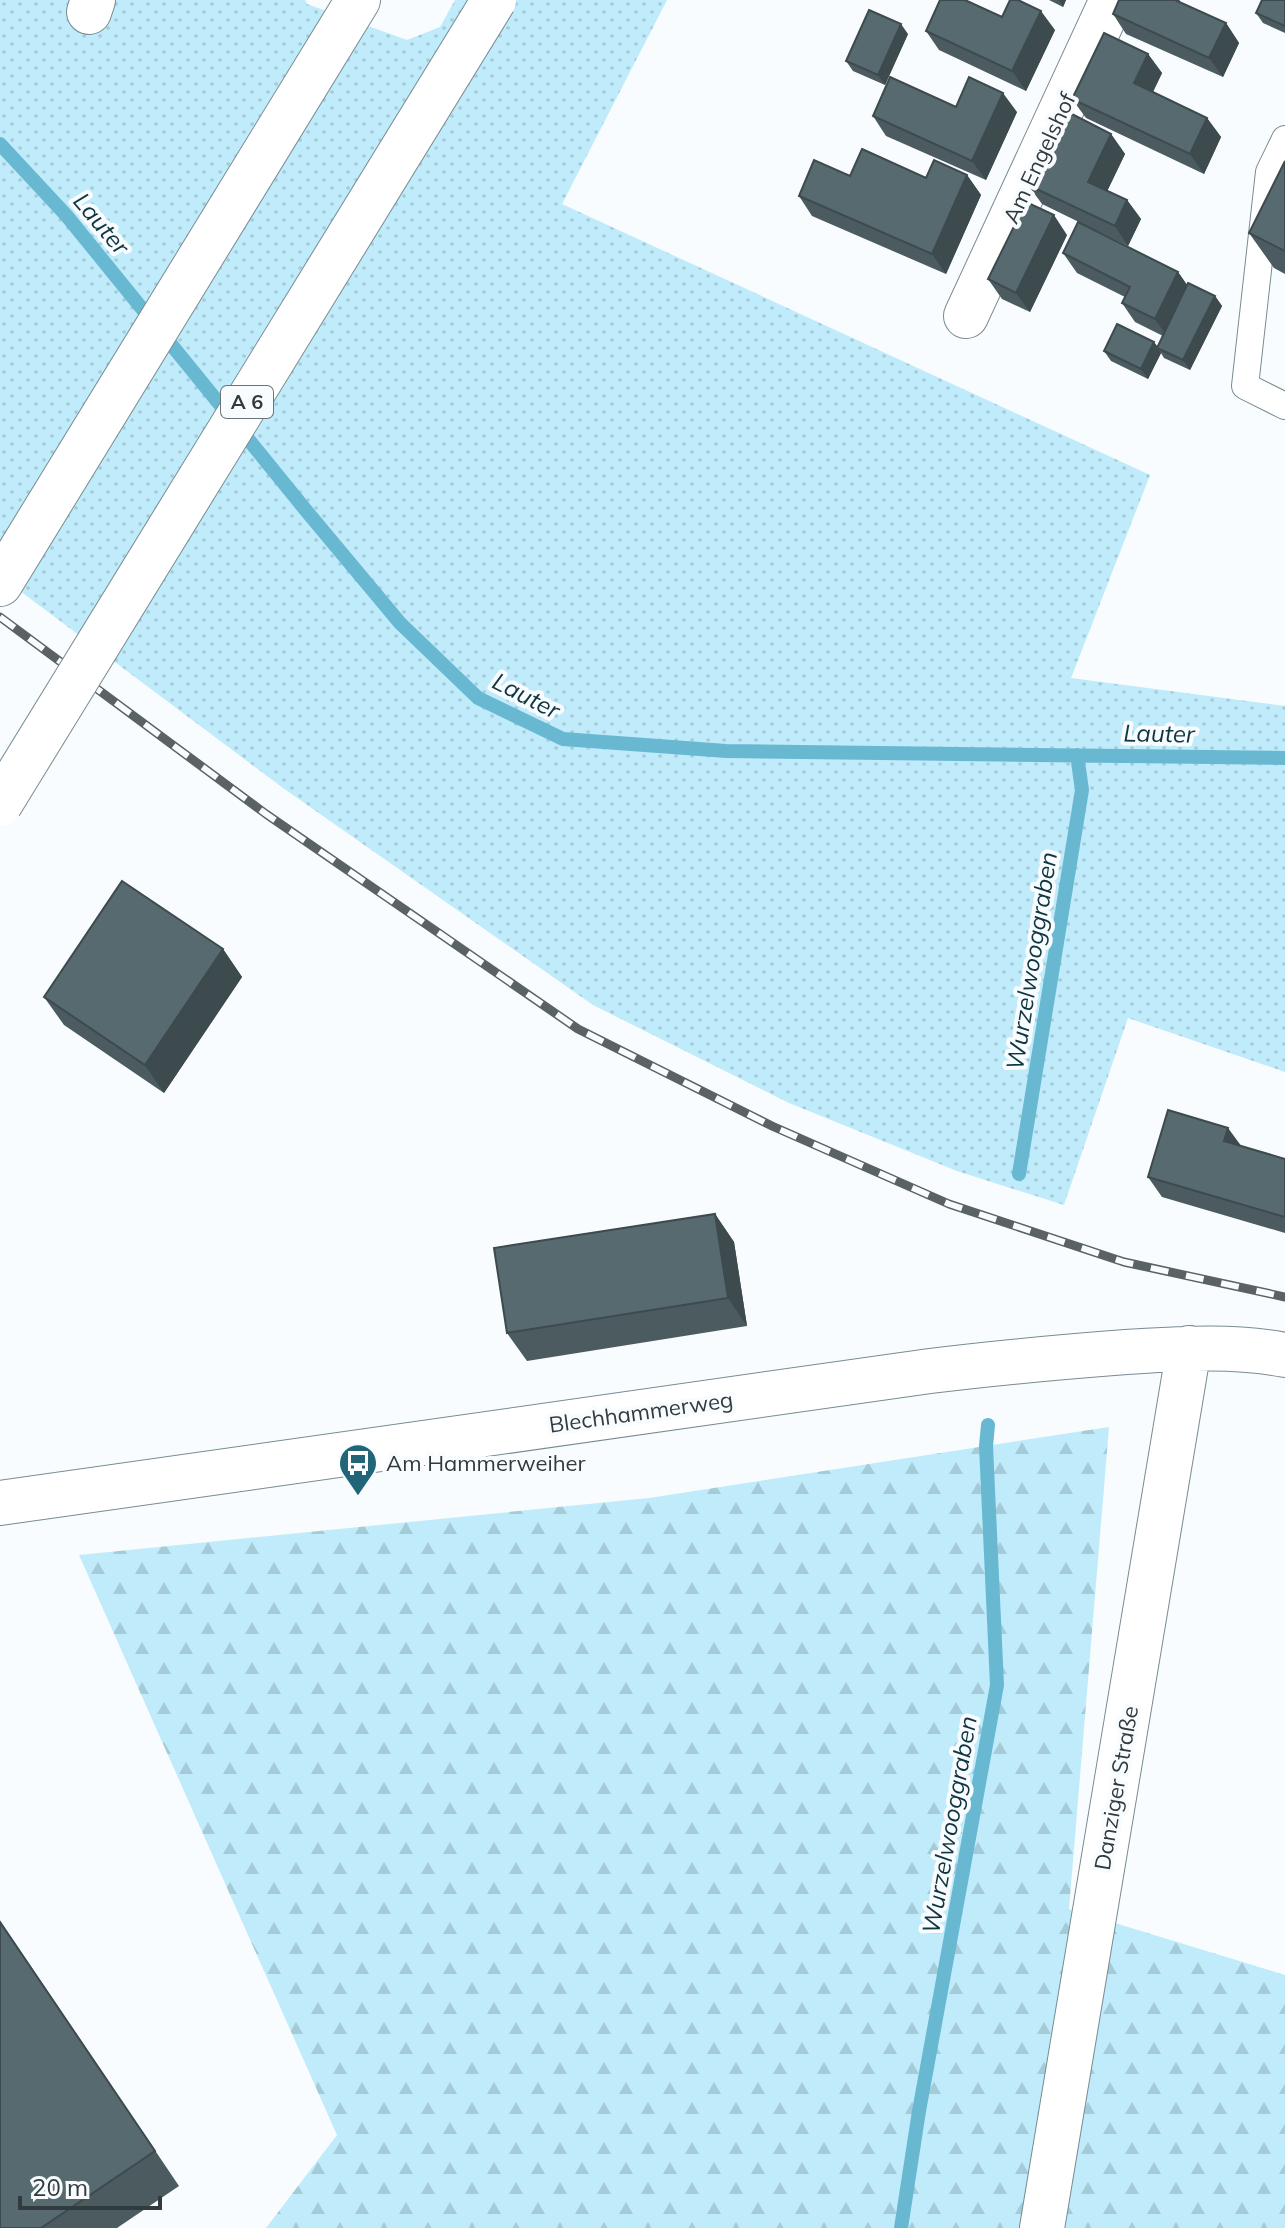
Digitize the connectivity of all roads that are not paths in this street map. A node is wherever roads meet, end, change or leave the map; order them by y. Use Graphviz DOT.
graph roads {
  1 [pos="358,0"];
  2 [pos="494,0"];
  3 [pos="1112,0"];
  4 [pos="1285,139"];
  5 [pos="966,316"];
  6 [pos="1285,406"];
  7 [pos="0,584"];
  8 [pos="0,804"];
  9 [pos="1189,1348"];
  10 [pos="1285,1355"];
  11 [pos="0,1503"];
  12 [pos="1042,2228"];
  1 -- 7 [label="main road"];
  2 -- 8 [label="main road, A 6, bridge"];
  3 -- 5 [label="main road, Am Engelshof"];
  4 -- 6 [label="lane"];
  9 -- 10 [label="main road, Blechhammerweg"];
  9 -- 11 [label="main road, Blechhammerweg"];
  9 -- 12 [label="main road, Danziger Straße"];
}
